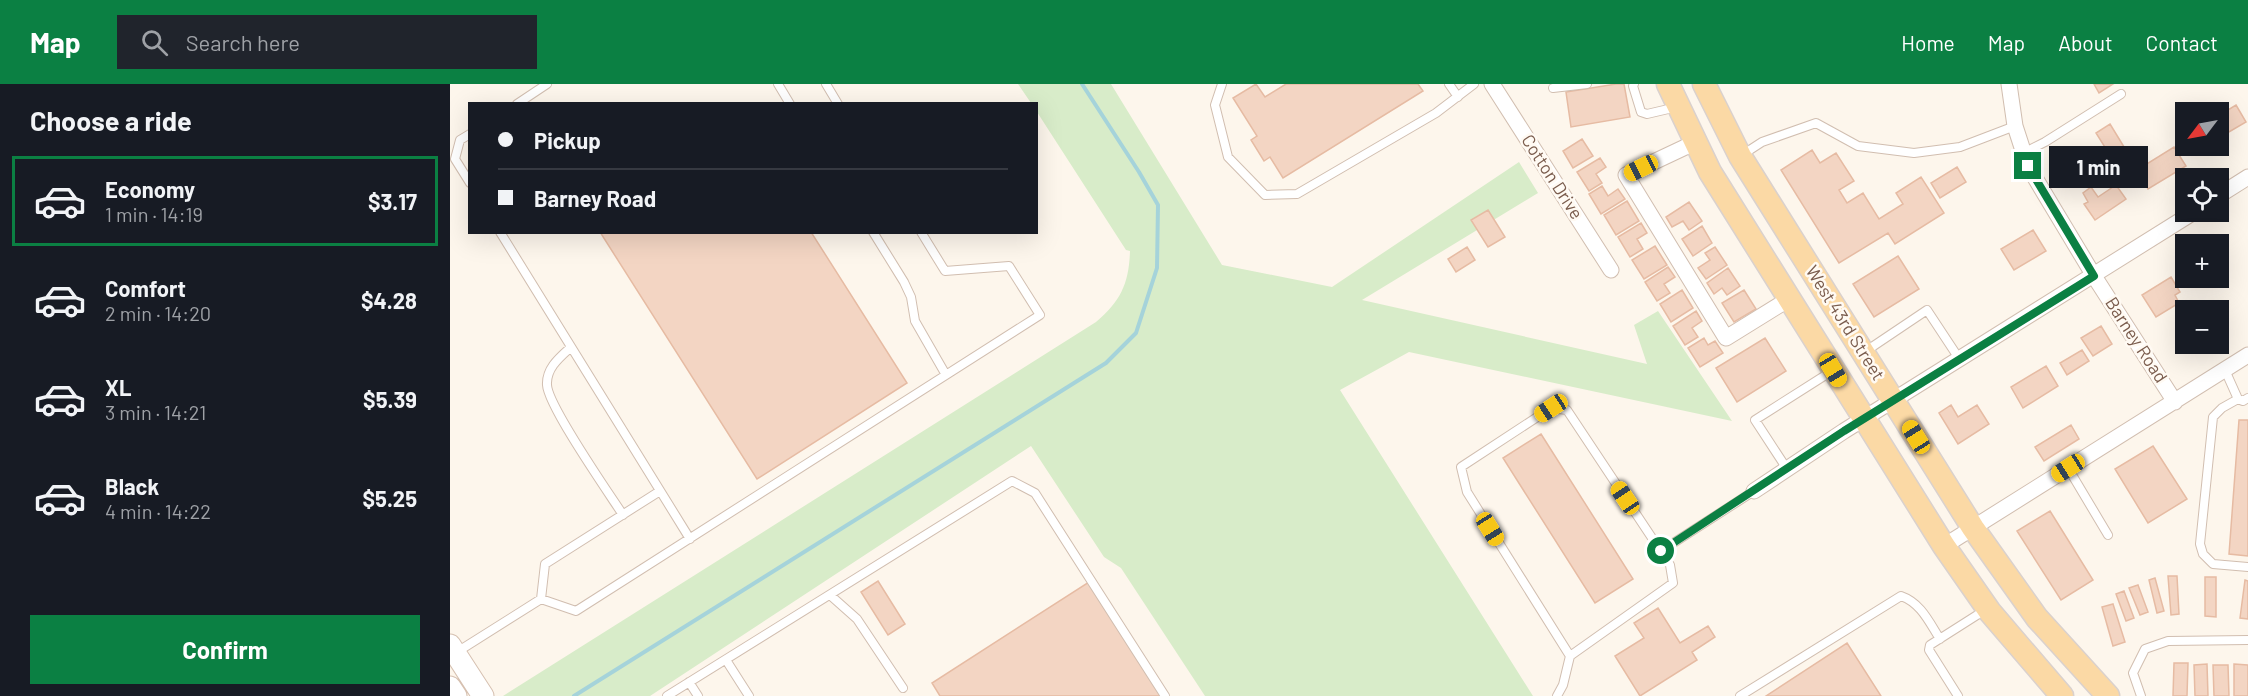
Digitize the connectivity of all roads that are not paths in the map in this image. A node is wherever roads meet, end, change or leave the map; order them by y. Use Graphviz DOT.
graph roads {
  1 [pos="547,84"];
  2 [pos="778,84"];
  3 [pos="826,84"];
  4 [pos="1222,84"];
  5 [pos="1449,84"];
  6 [pos="1474,84"];
  7 [pos="1492,84"];
  8 [pos="1587,84"];
  9 [pos="1634,84"];
  10 [pos="1668,84"];
  11 [pos="1704,84"];
  12 [pos="2009,84"];
  13 [pos="1553,88"];
  14 [pos="2121,94"];
  15 [pos="1458,97"];
  16 [pos="520,102"];
  17 [pos="789,102"];
  18 [pos="837,102"];
  19 [pos="1679,106"];
  20 [pos="2015,126"];
  21 [pos="468,135"];
  22 [pos="1696,142"];
  23 [pos="2023,153"];
  24 [pos="1740,156"];
  25 [pos="1710,172"];
  26 [pos="2248,177"];
  27 [pos="468,180"];
  28 [pos="2229,189"];
  29 [pos="2178,222"];
  30 [pos="501,234"];
  31 [pos="874,234"];
  32 [pos="922,234"];
  33 [pos="1611,270"];
  34 [pos="2094,276"];
  35 [pos="1789,299"];
  36 [pos="571,346"];
  37 [pos="1863,352"];
  38 [pos="2248,355"];
  39 [pos="1960,360"];
  40 [pos="1833,370"];
  41 [pos="2224,370"];
  42 [pos="946,375"];
  43 [pos="2238,399"];
  44 [pos="2248,399"];
  45 [pos="1894,401"];
  46 [pos="2175,402"];
  47 [pos="1863,420"];
  48 [pos="2068,468"];
  49 [pos="1787,469"];
  50 [pos="660,491"];
  51 [pos="1754,491"];
  52 [pos="623,515"];
  53 [pos="1973,528"];
  54 [pos="2108,535"];
  55 [pos="690,539"];
  56 [pos="1944,546"];
  57 [pos="1661,551"];
  58 [pos="2248,567"];
  59 [pos="830,595"];
  60 [pos="541,600"];
  61 [pos="1987,608"];
  62 [pos="1940,639"];
  63 [pos="2248,640"];
  64 [pos="452,651"];
  65 [pos="1570,656"];
  66 [pos="726,660"];
  67 [pos="689,682"];
  68 [pos="450,687"];
  69 [pos="903,688"];
  70 [pos="456,696"];
  71 [pos="483,696"];
  72 [pos="667,696"];
  73 [pos="698,696"];
  74 [pos="749,696"];
  75 [pos="1165,696"];
  76 [pos="1557,696"];
  77 [pos="1740,696"];
  78 [pos="1958,696"];
  79 [pos="2062,696"];
  80 [pos="2108,696"];
  81 [pos="2141,696"];
  1 -- 16 [label="lane"];
  2 -- 17 [label="lane"];
  3 -- 18 [label="lane"];
  4 -- 15 [label="lane"];
  5 -- 15 [label="lane"];
  6 -- 15 [label="lane"];
  7 -- 33 [label="street, Cotton Drive"];
  8 -- 13 [label="lane"];
  9 -- 19 [label="lane"];
  10 -- 19 [label="main road, West 43rd Street"];
  11 -- 24 [label="main road, West 43rd Street"];
  12 -- 20 [label="street, Barney Road"];
  14 -- 23 [label="lane"];
  19 -- 22 [label="main road, West 43rd Street"];
  20 -- 23 [label="street, Barney Road"];
  20 -- 24 [label="lane"];
  21 -- 27 [label="lane"];
  22 -- 25 [label="main road, West 43rd Street"];
  22 -- 35 [label="street"];
  23 -- 34 [label="street, Barney Road"];
  24 -- 25 [label="main road"];
  24 -- 37 [label="main road, West 43rd Street"];
  25 -- 35 [label="main road, West 43rd Street"];
  26 -- 28 [label="street"];
  29 -- 34 [label="street"];
  30 -- 36 [label="lane"];
  31 -- 42 [label="lane"];
  32 -- 42 [label="lane"];
  34 -- 39 [label="street"];
  34 -- 46 [label="street, Barney Road"];
  35 -- 40 [label="main road, West 43rd Street"];
  36 -- 50 [label="lane"];
  36 -- 52 [label="lane"];
  37 -- 39 [label="lane"];
  37 -- 45 [label="main road, West 43rd Street"];
  38 -- 41 [label="street"];
  39 -- 45 [label="street"];
  40 -- 47 [label="main road, West 43rd Street"];
  40 -- 49 [label="lane"];
  41 -- 43 [label="lane"];
  41 -- 46 [label="street"];
  42 -- 55 [label="lane"];
  43 -- 44 [label="lane"];
  43 -- 58 [label="lane"];
  45 -- 47 [label="street"];
  45 -- 53 [label="main road, West 43rd Street"];
  46 -- 48 [label="street"];
  47 -- 49 [label="street"];
  47 -- 56 [label="main road, West 43rd Street"];
  48 -- 53 [label="street"];
  48 -- 54 [label="lane"];
  49 -- 51 [label="street"];
  50 -- 52 [label="lane"];
  50 -- 55 [label="lane"];
  51 -- 57 [label="lane"];
  52 -- 60 [label="lane"];
  53 -- 56 [label="street"];
  53 -- 80 [label="main road, West 43rd Street"];
  55 -- 60 [label="lane"];
  56 -- 61 [label="main road, West 43rd Street"];
  57 -- 65 [label="lane"];
  57 -- 65 [label="lane"];
  59 -- 66 [label="lane"];
  59 -- 69 [label="lane"];
  59 -- 75 [label="lane"];
  60 -- 64 [label="lane"];
  61 -- 62 [label="lane"];
  61 -- 79 [label="main road, West 43rd Street"];
  62 -- 77 [label="lane"];
  62 -- 78 [label="lane"];
  63 -- 81 [label="lane"];
  64 -- 71 [label="main road"];
  65 -- 76 [label="lane"];
  66 -- 67 [label="lane"];
  66 -- 74 [label="lane"];
  67 -- 72 [label="lane"];
  67 -- 73 [label="lane"];
  68 -- 70 [label="main road"];
}
